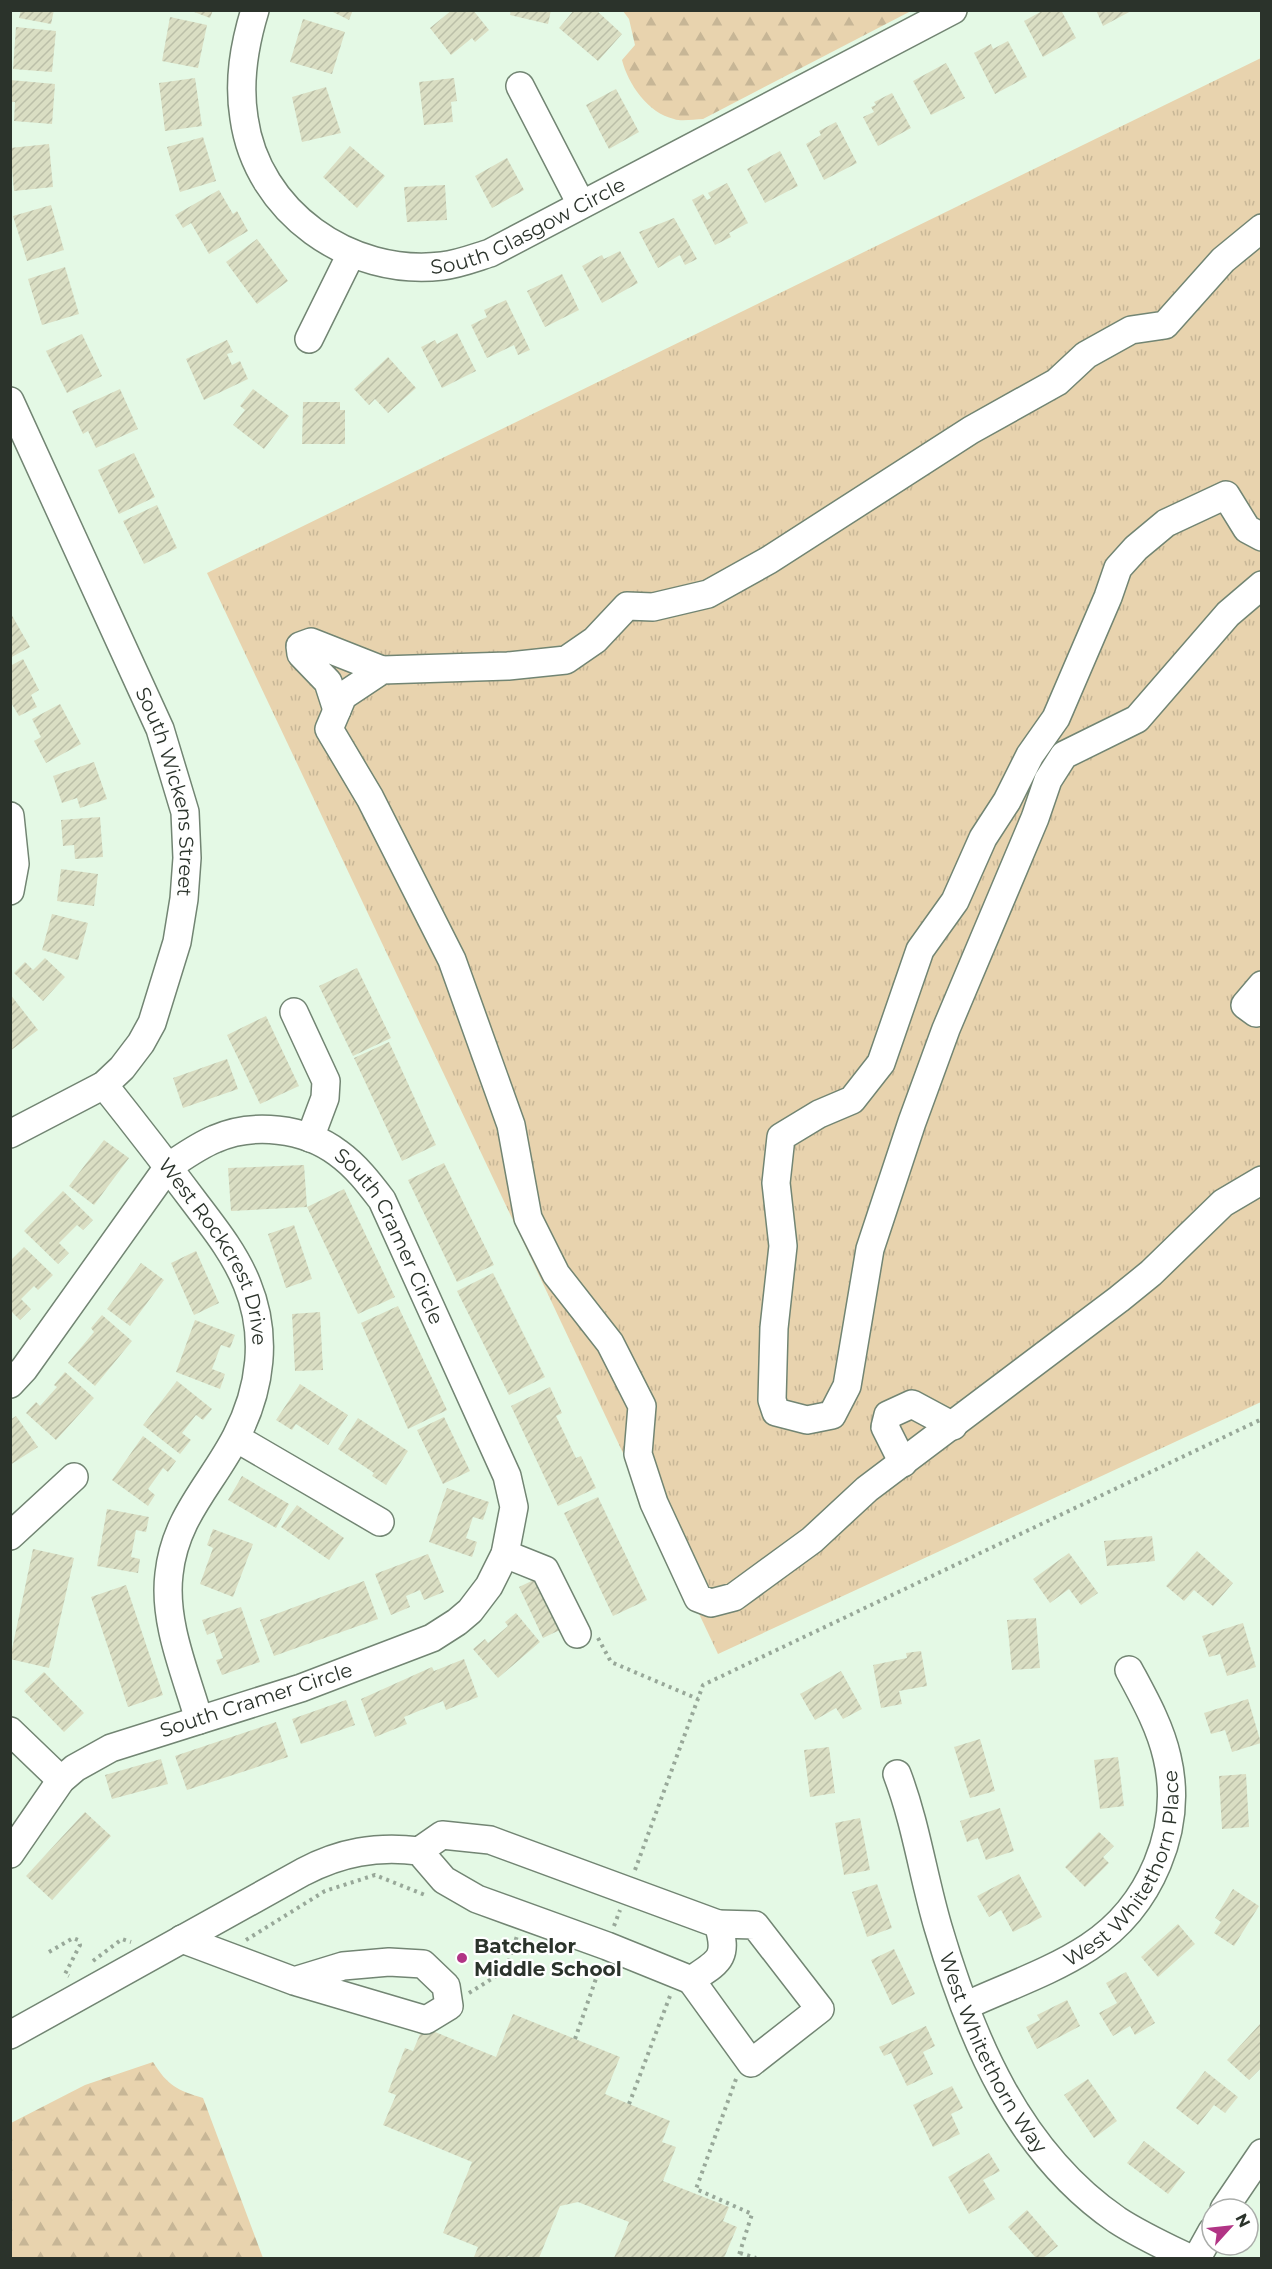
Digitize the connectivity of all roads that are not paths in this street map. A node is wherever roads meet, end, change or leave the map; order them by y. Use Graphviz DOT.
graph roads {
  1 [pos="255,10"];
  2 [pos="952,10"];
  3 [pos="520,86"];
  4 [pos="581,204"];
  5 [pos="1262,228"];
  6 [pos="351,254"];
  7 [pos="309,339"];
  8 [pos="10,401"];
  9 [pos="1262,537"];
  10 [pos="1262,585"];
  11 [pos="382,670"];
  12 [pos="337,710"];
  13 [pos="10,816"];
  14 [pos="10,891"];
  15 [pos="1262,984"];
  16 [pos="1262,1011"];
  17 [pos="294,1012"];
  18 [pos="104,1085"];
  19 [pos="10,1134"];
  20 [pos="310,1138"];
  21 [pos="168,1167"];
  22 [pos="1262,1180"];
  23 [pos="10,1384"];
  24 [pos="953,1426"];
  25 [pos="236,1438"];
  26 [pos="903,1463"];
  27 [pos="74,1477"];
  28 [pos="380,1522"];
  29 [pos="10,1536"];
  30 [pos="505,1554"];
  31 [pos="577,1634"];
  32 [pos="1129,1670"];
  33 [pos="199,1720"];
  34 [pos="10,1731"];
  35 [pos="897,1774"];
  36 [pos="61,1780"];
  37 [pos="418,1851"];
  38 [pos="10,1854"];
  39 [pos="718,1924"];
  40 [pos="182,1939"];
  41 [pos="294,1981"];
  42 [pos="684,1988"];
  43 [pos="965,2006"];
  44 [pos="10,2035"];
  45 [pos="1262,2153"];
  46 [pos="1232,2197"];
  47 [pos="1189,2259"];
  1 -- 6 [label="street, South Glasgow Circle"];
  2 -- 4 [label="street, South Glasgow Circle"];
  3 -- 4 [label="street"];
  4 -- 6 [label="street, South Glasgow Circle"];
  5 -- 11 [label="street"];
  6 -- 7 [label="street"];
  8 -- 18 [label="street, South Wickens Street"];
  9 -- 10 [label="street"];
  11 -- 12 [label="street"];
  11 -- 12 [label="street"];
  12 -- 26 [label="street"];
  13 -- 14 [label="street"];
  15 -- 16 [label="street"];
  17 -- 20 [label="street, South Cramer Circle"];
  18 -- 19 [label="street, South Wickens Street"];
  18 -- 21 [label="street, West Rockcrest Drive"];
  20 -- 21 [label="street, South Cramer Circle"];
  20 -- 30 [label="street, South Cramer Circle"];
  21 -- 23 [label="street, South Cramer Circle"];
  21 -- 25 [label="street, West Rockcrest Drive"];
  22 -- 24 [label="street"];
  24 -- 26 [label="street"];
  24 -- 26 [label="street"];
  25 -- 28 [label="street"];
  25 -- 33 [label="street, West Rockcrest Drive"];
  27 -- 29 [label="street"];
  30 -- 31 [label="street"];
  30 -- 33 [label="street, South Cramer Circle"];
  32 -- 43 [label="street, West Whitethorn Place"];
  33 -- 36 [label="street, South Cramer Circle"];
  34 -- 36 [label="street"];
  35 -- 43 [label="street, West Whitethorn Way"];
  36 -- 38 [label="street, South Cramer Circle"];
  37 -- 39 [label="street"];
  37 -- 40 [label="street"];
  37 -- 42 [label="street"];
  39 -- 42 [label="street"];
  39 -- 42 [label="street"];
  40 -- 41 [label="street"];
  40 -- 44 [label="street"];
  41 -- 41 [label="street"];
  43 -- 47 [label="street, West Whitethorn Way"];
  45 -- 46 [label="street"];
}
